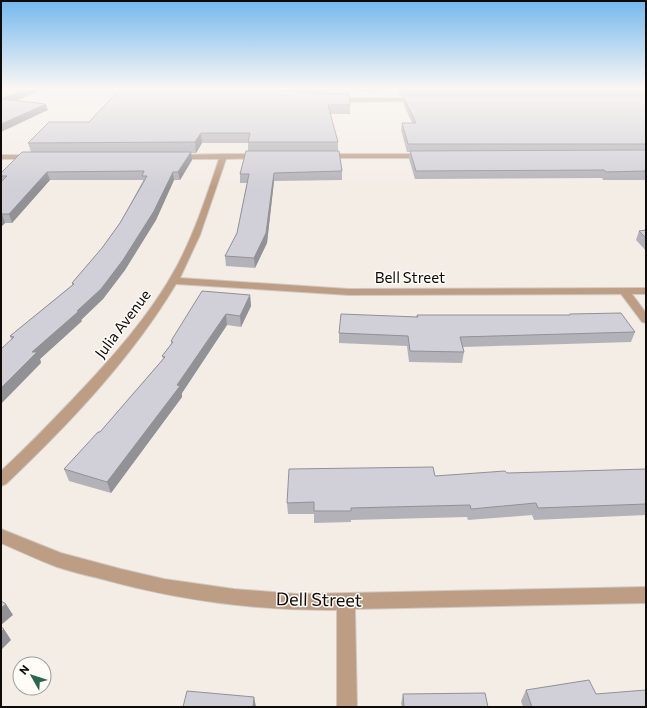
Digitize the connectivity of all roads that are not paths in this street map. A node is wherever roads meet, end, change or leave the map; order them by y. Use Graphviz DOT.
graph roads {
  1 [pos="223,156"];
  2 [pos="269,156"];
  3 [pos="315,156"];
  4 [pos="432,156"];
  5 [pos="1,157"];
  6 [pos="41,157"];
  7 [pos="167,157"];
  8 [pos="173,281"];
  9 [pos="624,291"];
  10 [pos="646,291"];
  11 [pos="646,320"];
  12 [pos="1,480"];
  13 [pos="1,536"];
  14 [pos="646,595"];
  15 [pos="346,601"];
  16 [pos="347,707"];
  1 -- 2 [label="street"];
  1 -- 7 [label="street"];
  1 -- 8 [label="street, Julia Avenue"];
  3 -- 4 [label="street"];
  5 -- 6 [label="street"];
  8 -- 9 [label="street, Bell Street"];
  8 -- 12 [label="street, Julia Avenue"];
  9 -- 10 [label="street, Bell Street"];
  9 -- 11 [label="street"];
  13 -- 15 [label="street, Dell Street"];
  14 -- 15 [label="street, Dell Street"];
  15 -- 16 [label="street"];
}
